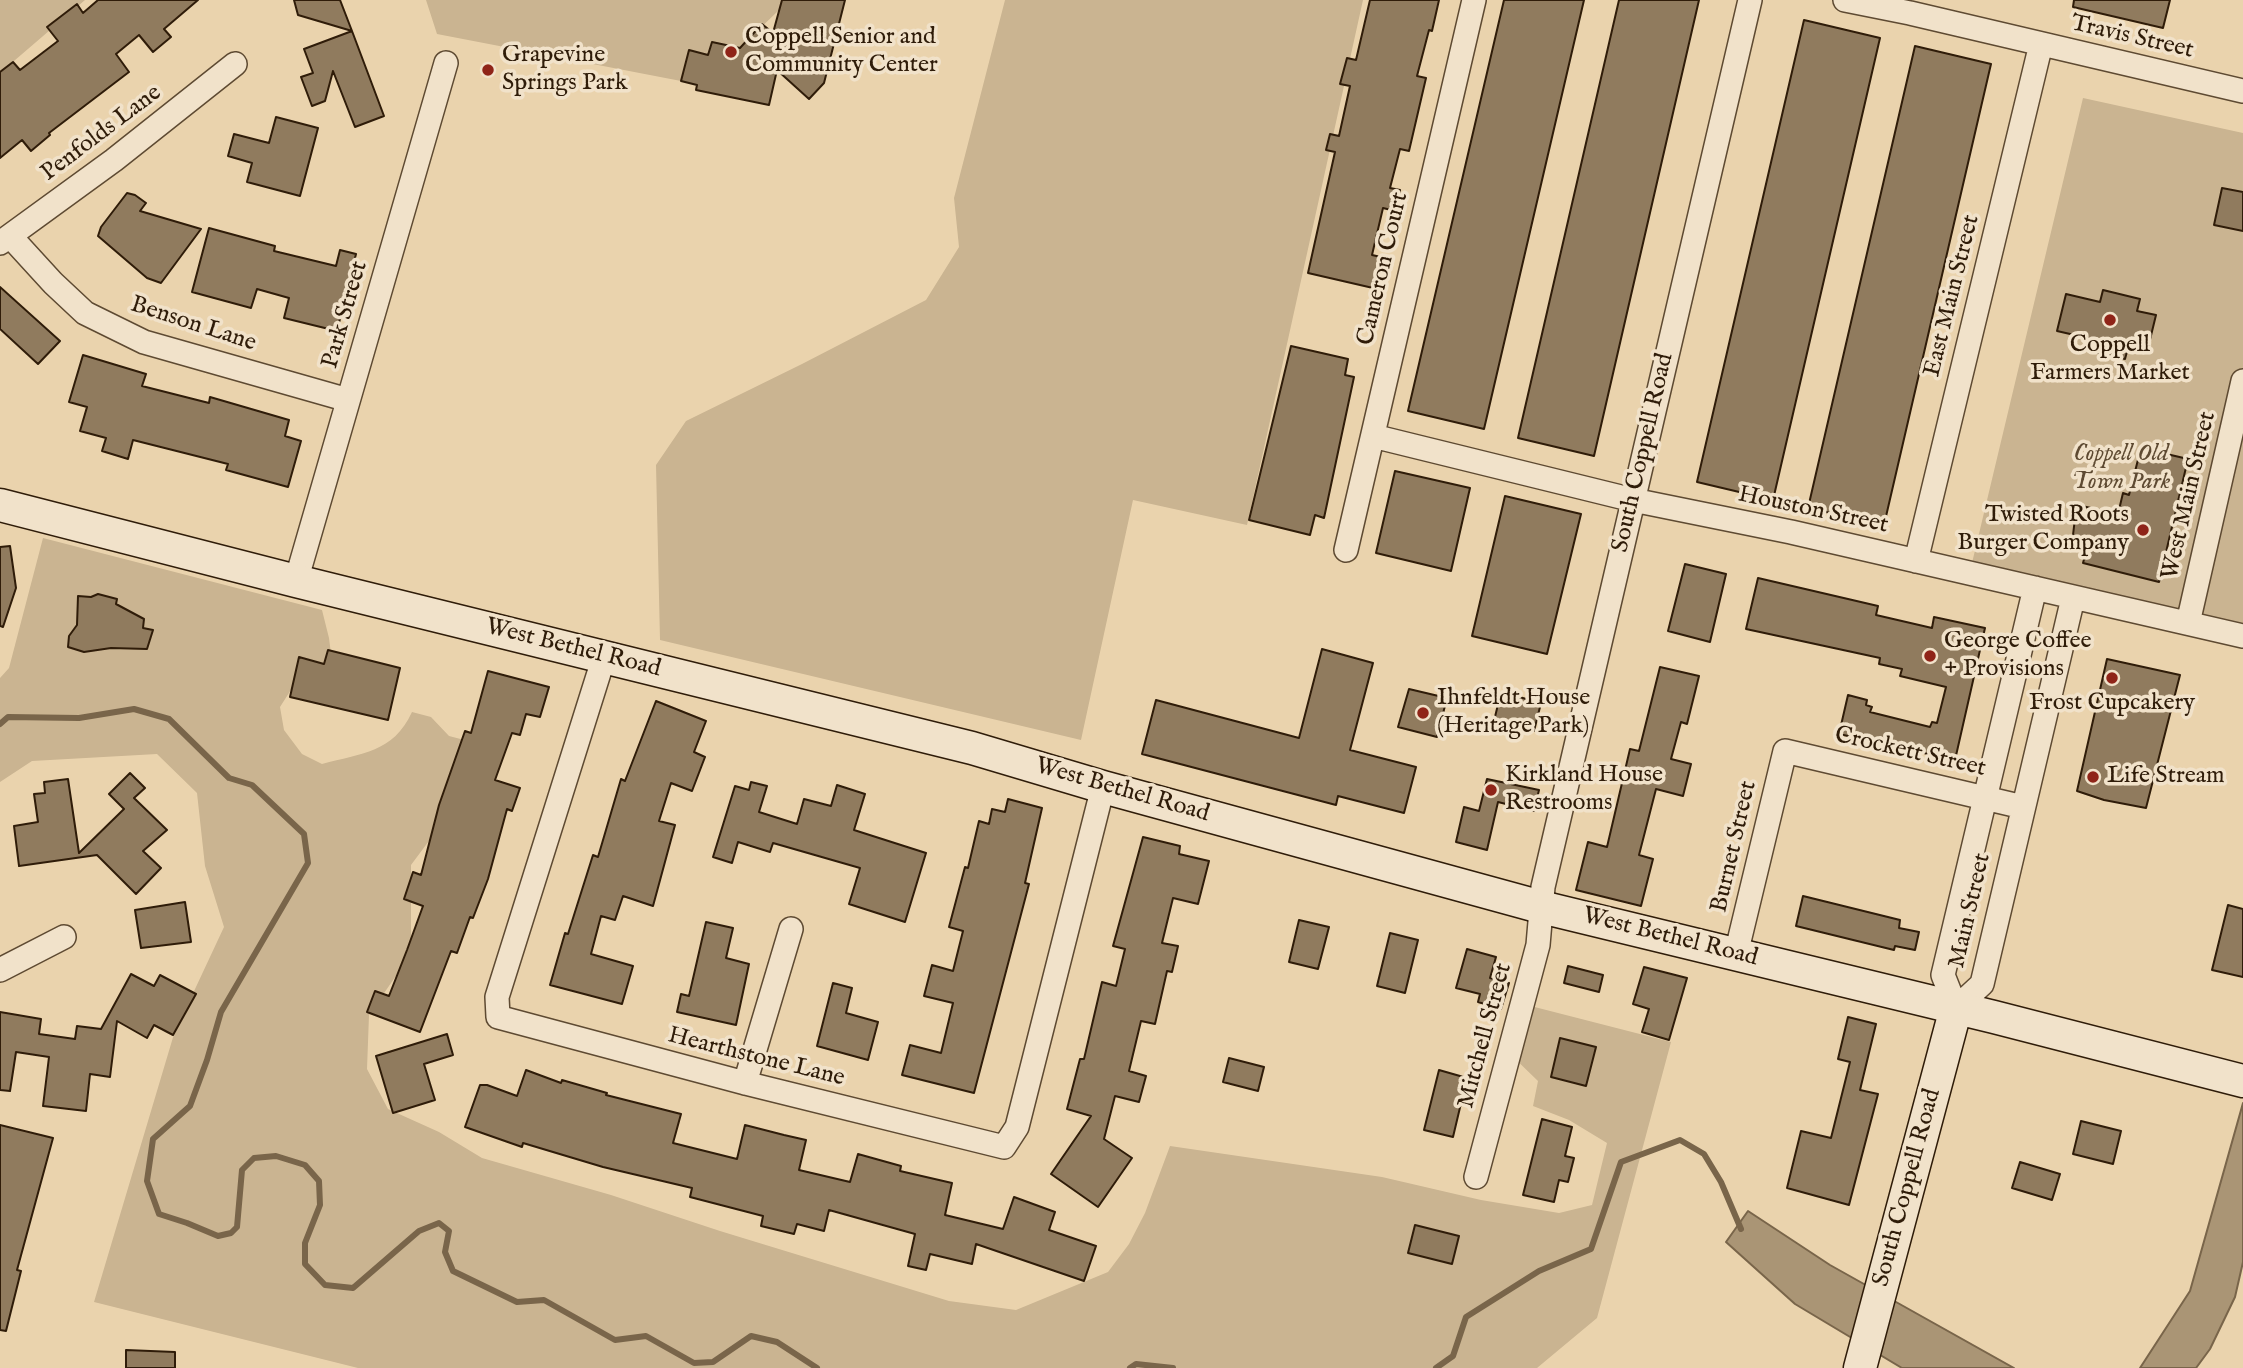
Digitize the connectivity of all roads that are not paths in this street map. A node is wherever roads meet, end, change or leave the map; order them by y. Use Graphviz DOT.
graph roads {
  1 [pos="1474,0"];
  2 [pos="1750,0"];
  3 [pos="1845,0"];
  4 [pos="2041,44"];
  5 [pos="446,63"];
  6 [pos="235,64"];
  7 [pos="2243,91"];
  8 [pos="5,240"];
  9 [pos="2243,381"];
  10 [pos="348,400"];
  11 [pos="1373,436"];
  12 [pos="1633,500"];
  13 [pos="0,505"];
  14 [pos="1346,550"];
  15 [pos="1916,561"];
  16 [pos="296,581"];
  17 [pos="2035,588"];
  18 [pos="2073,598"];
  19 [pos="2188,623"];
  20 [pos="2243,636"];
  21 [pos="604,657"];
  22 [pos="1785,751"];
  23 [pos="1103,787"];
  24 [pos="1986,797"];
  25 [pos="2023,807"];
  26 [pos="1541,907"];
  27 [pos="791,929"];
  28 [pos="64,937"];
  29 [pos="1737,954"];
  30 [pos="0,970"];
  31 [pos="1956,1008"];
  32 [pos="2243,1081"];
  33 [pos="745,1083"];
  34 [pos="1476,1177"];
  35 [pos="1860,1366"];
  1 -- 11 [label="street, Cameron Court"];
  2 -- 12 [label="street, South Coppell Road"];
  3 -- 4 [label="street, Travis Street"];
  4 -- 7 [label="street, Travis Street"];
  4 -- 15 [label="street, East Main Street"];
  5 -- 10 [label="street, Park Street"];
  6 -- 8 [label="street, Penfolds Lane"];
  8 -- 10 [label="street, Benson Lane"];
  9 -- 19 [label="street, West Main Street"];
  10 -- 16 [label="street, Park Street"];
  11 -- 12 [label="street, Houston Street"];
  11 -- 14 [label="street, Cameron Court"];
  12 -- 15 [label="street, Houston Street"];
  12 -- 26 [label="street, South Coppell Road"];
  13 -- 16 [label="main road, West Bethel Road"];
  15 -- 17 [label="street, Houston Street"];
  16 -- 21 [label="main road, West Bethel Road"];
  17 -- 18 [label="street, Houston Street"];
  17 -- 24 [label="street, Main Street"];
  18 -- 19 [label="street, Houston Street"];
  18 -- 25 [label="street, Main Street"];
  19 -- 20 [label="street, Houston Street"];
  21 -- 23 [label="main road, West Bethel Road"];
  21 -- 33 [label="street, Hearthstone Lane"];
  22 -- 24 [label="street, Crockett Street"];
  22 -- 29 [label="street, Burnet Street"];
  23 -- 26 [label="main road, West Bethel Road"];
  23 -- 33 [label="street, Hearthstone Lane"];
  24 -- 25 [label="street, Crockett Street"];
  24 -- 31 [label="street, Main Street"];
  25 -- 31 [label="street, Main Street"];
  26 -- 29 [label="main road, West Bethel Road"];
  26 -- 34 [label="street, Mitchell Street"];
  27 -- 33 [label="street"];
  28 -- 30 [label="street"];
  29 -- 31 [label="main road, West Bethel Road"];
  31 -- 32 [label="main road, West Bethel Road"];
  31 -- 35 [label="main road, South Coppell Road"];
}
